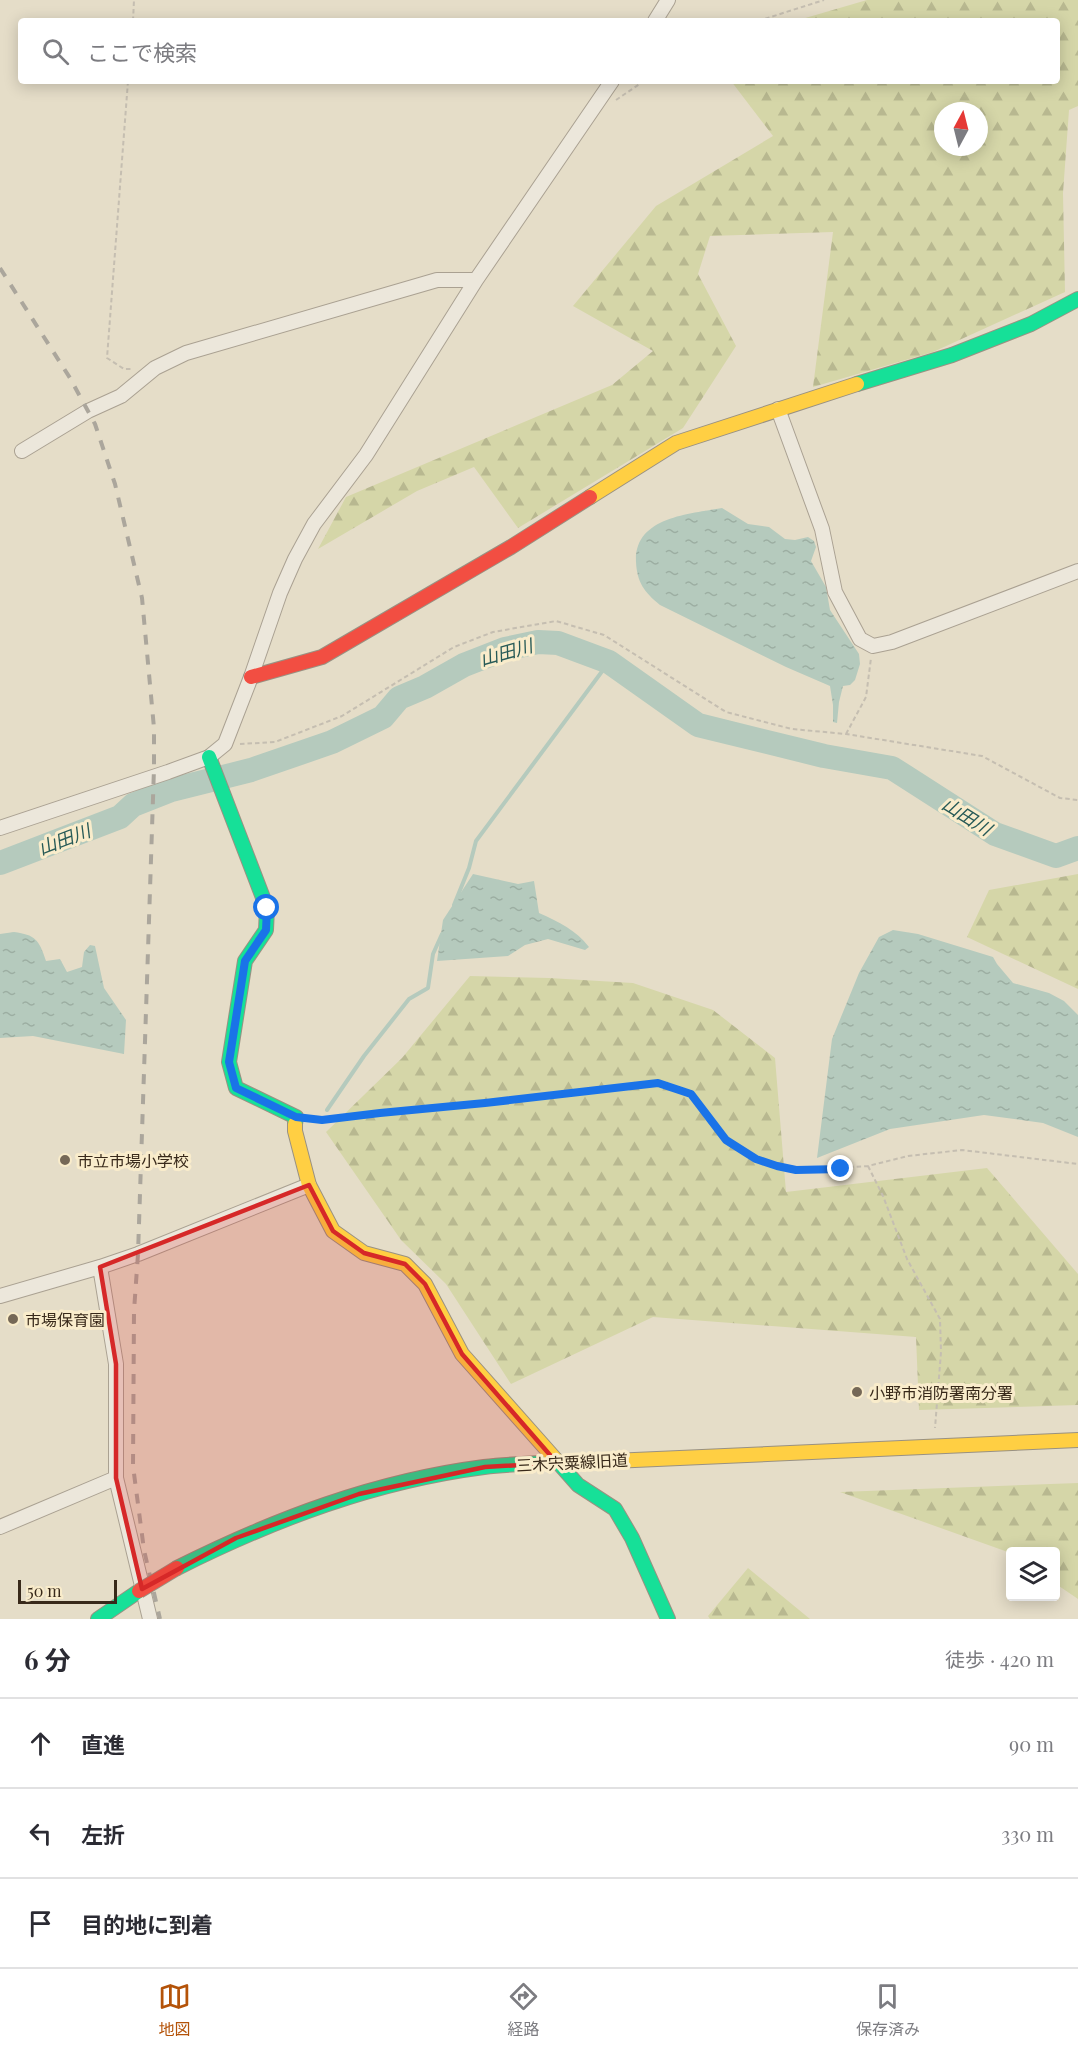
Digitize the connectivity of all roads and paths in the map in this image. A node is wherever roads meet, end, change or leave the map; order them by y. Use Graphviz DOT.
graph roads {
  1 [pos="134,0"];
  2 [pos="668,0"];
  3 [pos="824,0"];
  4 [pos="133,18"];
  5 [pos="657,18"];
  6 [pos="767,18"];
  7 [pos="128,84"];
  8 [pos="610,84"];
  9 [pos="640,84"];
  10 [pos="594,107"];
  11 [pos="476,280"];
  12 [pos="1078,299"];
  13 [pos="155,368"];
  14 [pos="778,409"];
  15 [pos="22,451"];
  16 [pos="1078,571"];
  17 [pos="873,646"];
  18 [pos="251,677"];
  19 [pos="846,734"];
  20 [pos="225,744"];
  21 [pos="209,757"];
  22 [pos="1078,800"];
  23 [pos="0,828"];
  24 [pos="296,1117"];
  25 [pos="1078,1164"];
  26 [pos="868,1166"];
  27 [pos="309,1185"];
  28 [pos="100,1267"];
  29 [pos="0,1296"];
  30 [pos="1078,1440"];
  31 [pos="934,1445"];
  32 [pos="557,1462"];
  33 [pos="116,1478"];
  34 [pos="0,1527"];
  35 [pos="667,1618"];
  36 [pos="98,1619"];
  37 [pos="150,1619"];
  1 -- 4 [label="path"];
  2 -- 5 [label="street"];
  3 -- 6 [label="path"];
  7 -- 13 [label="path"];
  8 -- 10 [label="street"];
  9 -- 10 [label="path"];
  10 -- 11 [label="street"];
  11 -- 13 [label="street"];
  11 -- 18 [label="street"];
  12 -- 14 [label="street"];
  13 -- 15 [label="street"];
  14 -- 17 [label="street"];
  14 -- 18 [label="street"];
  16 -- 17 [label="street"];
  17 -- 19 [label="path"];
  18 -- 20 [label="street"];
  19 -- 20 [label="path"];
  19 -- 22 [label="path"];
  20 -- 21 [label="street"];
  21 -- 23 [label="street"];
  21 -- 24 [label="street"];
  24 -- 26 [label="path"];
  24 -- 27 [label="street"];
  25 -- 26 [label="path"];
  26 -- 31 [label="path"];
  27 -- 28 [label="street"];
  27 -- 32 [label="street"];
  28 -- 29 [label="street"];
  28 -- 33 [label="street"];
  30 -- 31 [label="street, 三木宍粟線旧道"];
  31 -- 32 [label="street, 三木宍粟線旧道"];
  32 -- 35 [label="street"];
  32 -- 36 [label="street, 三木宍粟線旧道, bridge"];
  33 -- 34 [label="street"];
  33 -- 37 [label="street"];
}
